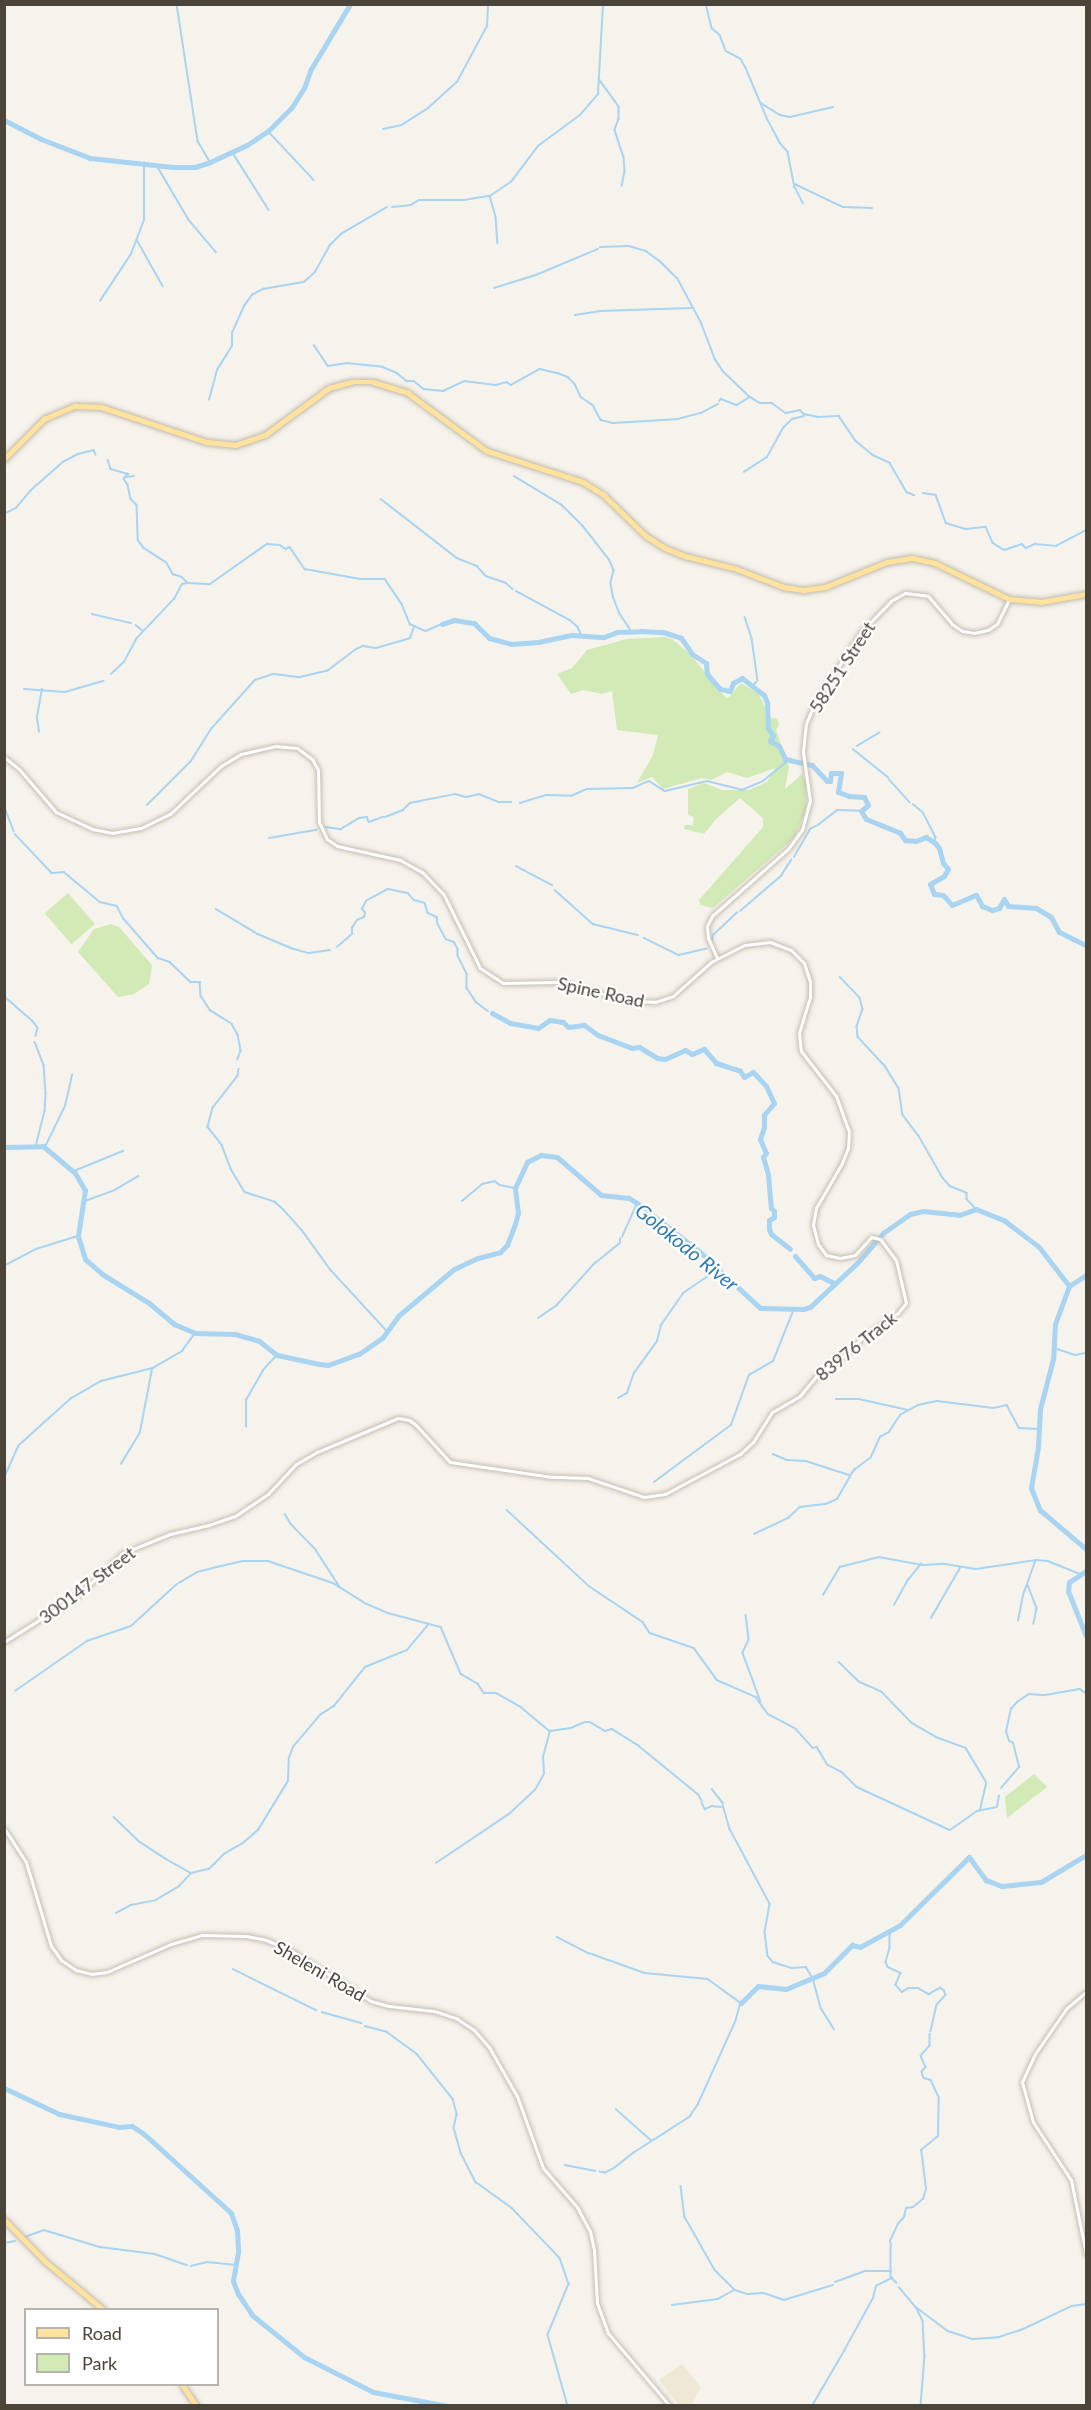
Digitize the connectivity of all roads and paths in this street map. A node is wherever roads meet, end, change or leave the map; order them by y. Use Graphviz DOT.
graph roads {
  1 [pos="4,459"];
  2 [pos="1086,594"];
  3 [pos="1010,599"];
  4 [pos="4,757"];
  5 [pos="717,958"];
  6 [pos="818,1244"];
  7 [pos="753,1442"];
  8 [pos="4,1642"];
  9 [pos="4,1828"];
  10 [pos="1086,1992"];
  11 [pos="4,2219"];
  12 [pos="1086,2254"];
  13 [pos="102,2308"];
  14 [pos="183,2386"];
  15 [pos="197,2406"];
  16 [pos="670,2406"];
  1 -- 3 [label="main road"];
  2 -- 3 [label="main road"];
  3 -- 5 [label="street, 58251 Street"];
  4 -- 5 [label="street, Spine Road"];
  5 -- 6 [label="street, Spine Road"];
  6 -- 7 [label="street, 83976 Track"];
  7 -- 8 [label="street, 300147 Street"];
  9 -- 16 [label="street, Sheleni Road"];
  10 -- 12 [label="street"];
  11 -- 13 [label="main road"];
  14 -- 15 [label="main road"];
}
